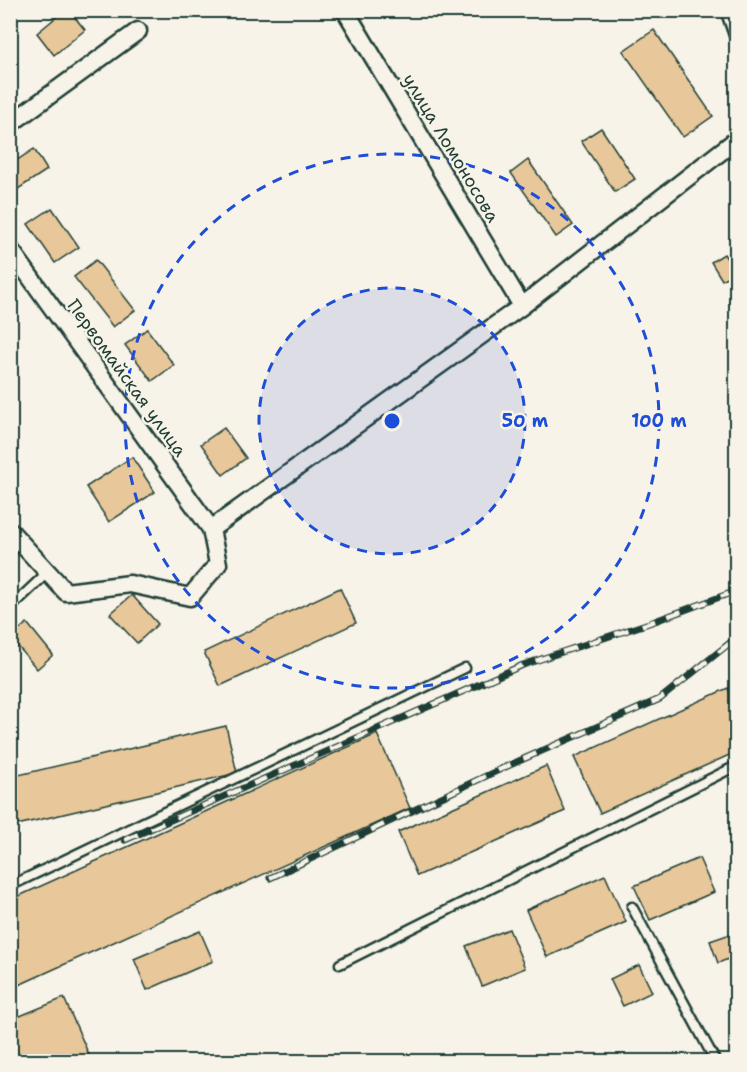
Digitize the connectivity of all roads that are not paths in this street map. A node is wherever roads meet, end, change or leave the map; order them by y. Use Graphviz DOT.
graph roads {
  1 [pos="345,10"];
  2 [pos="724,10"];
  3 [pos="138,31"];
  4 [pos="736,42"];
  5 [pos="10,124"];
  6 [pos="736,140"];
  7 [pos="10,249"];
  8 [pos="522,306"];
  9 [pos="211,529"];
  10 [pos="10,531"];
  11 [pos="48,572"];
  12 [pos="10,608"];
  13 [pos="465,668"];
  14 [pos="736,766"];
  15 [pos="10,886"];
  16 [pos="632,907"];
  17 [pos="340,964"];
  18 [pos="716,1062"];
  1 -- 8 [label="street, улица Ломоносова"];
  2 -- 4 [label="lane"];
  3 -- 5 [label="street"];
  6 -- 8 [label="street"];
  7 -- 9 [label="street, Первомайская улица"];
  8 -- 9 [label="street"];
  9 -- 11 [label="street"];
  10 -- 11 [label="street"];
  11 -- 12 [label="lane"];
  13 -- 15 [label="lane"];
  14 -- 17 [label="lane"];
  16 -- 18 [label="lane"];
}
